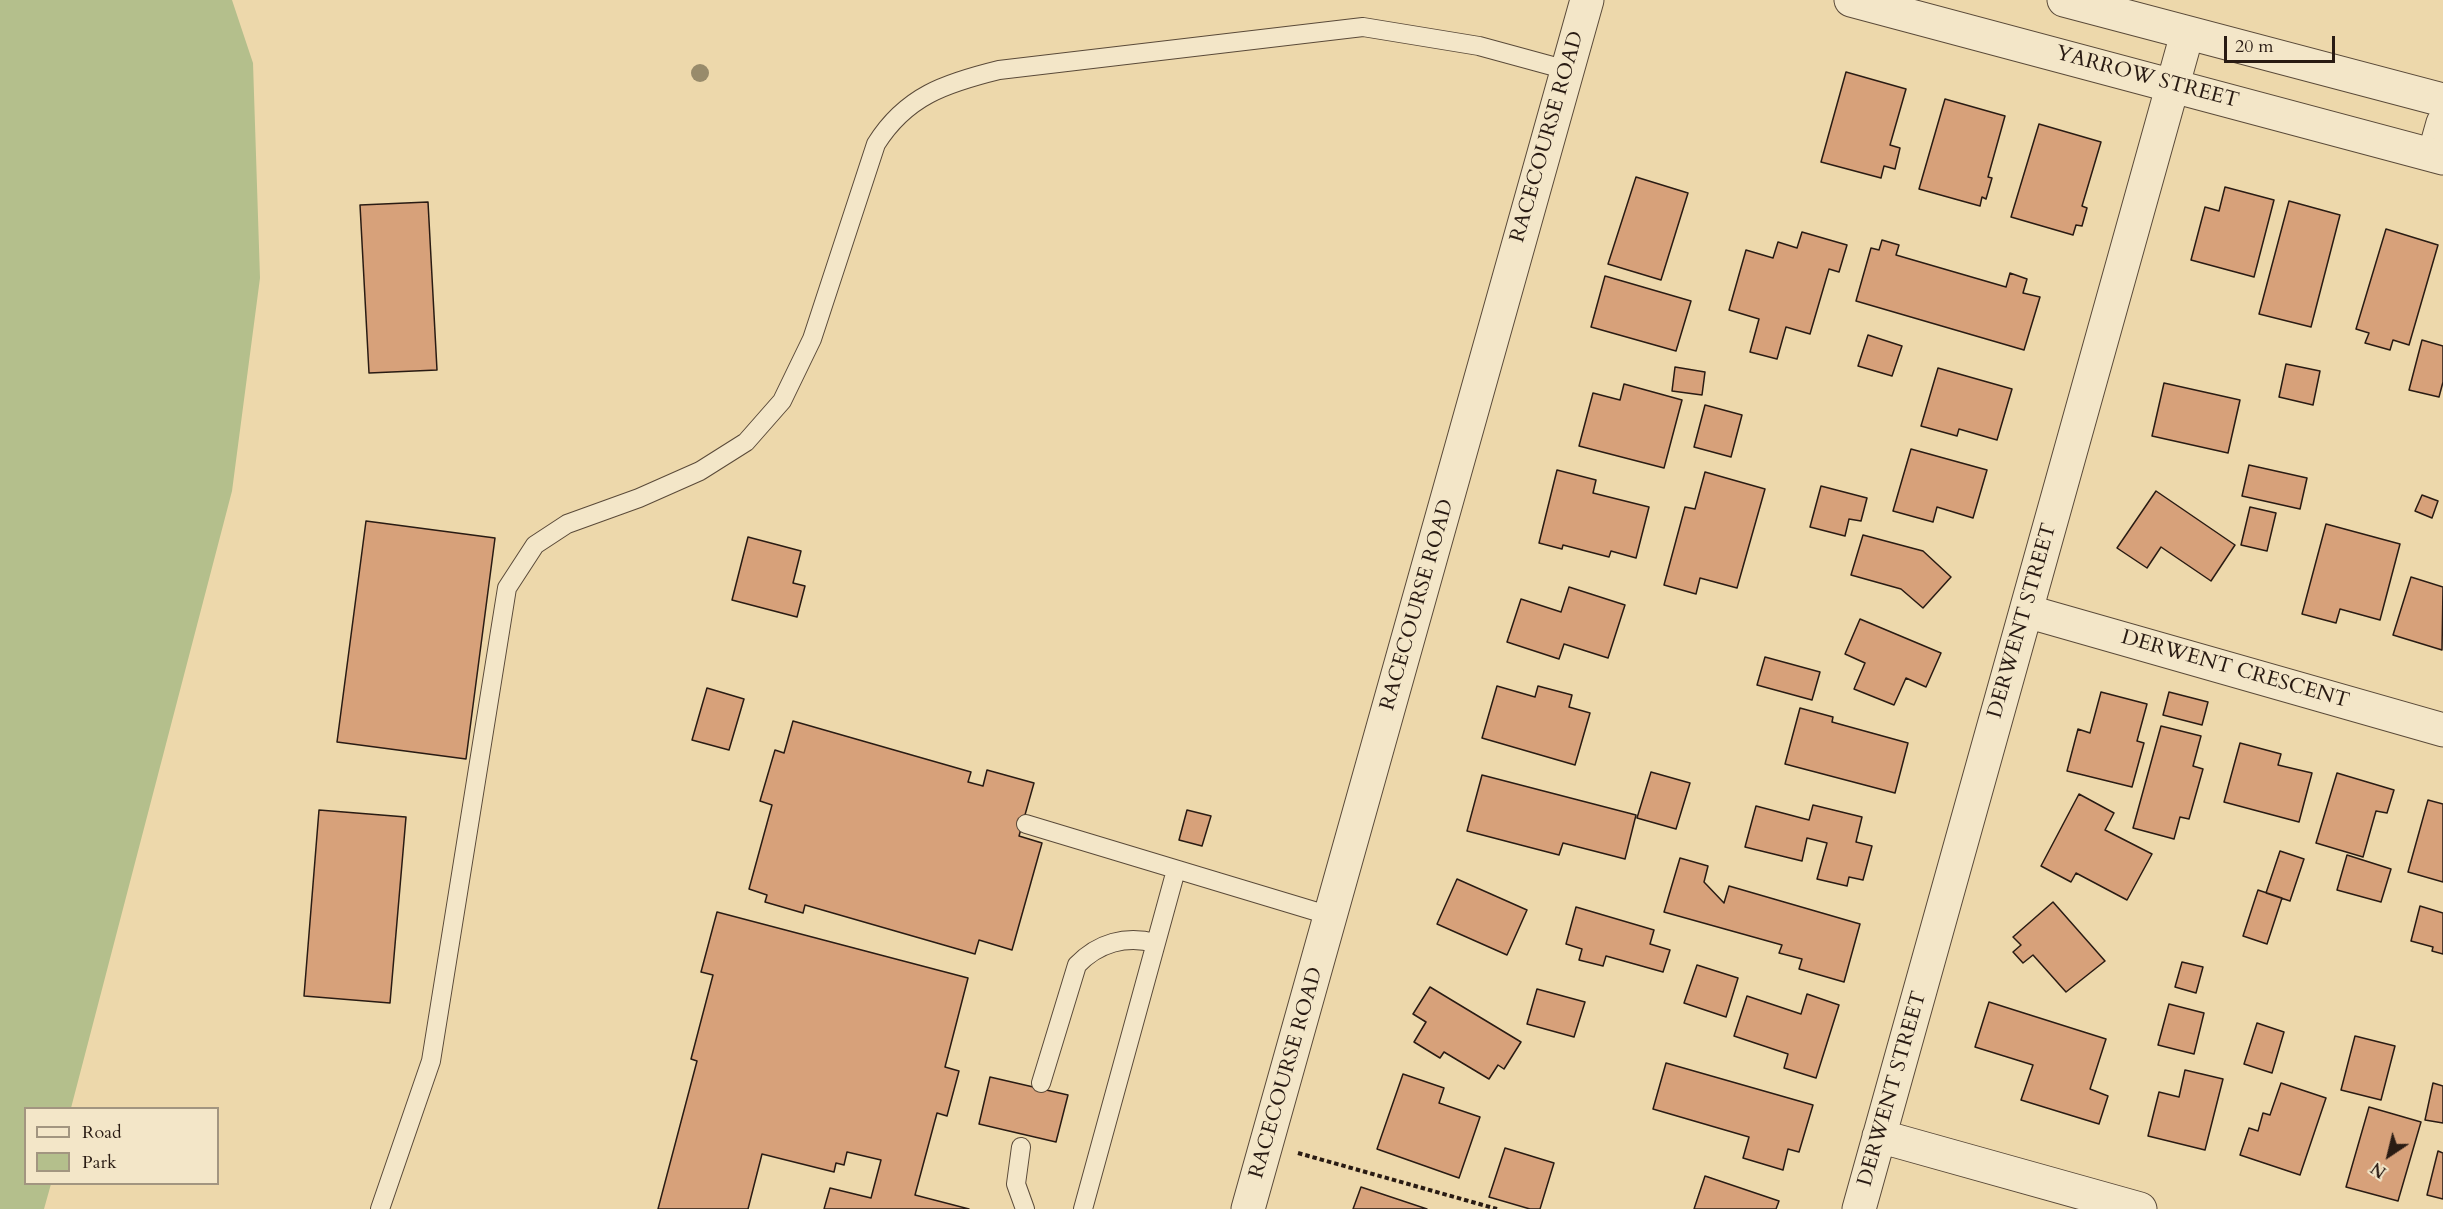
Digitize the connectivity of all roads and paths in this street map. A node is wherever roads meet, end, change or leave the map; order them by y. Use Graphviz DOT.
graph roads {
  1 [pos="1587,0"];
  2 [pos="1851,0"];
  3 [pos="2064,0"];
  4 [pos="2187,34"];
  5 [pos="1567,70"];
  6 [pos="2173,85"];
  7 [pos="2443,100"];
  8 [pos="2443,123"];
  9 [pos="2439,157"];
  10 [pos="2026,611"];
  11 [pos="2443,729"];
  12 [pos="1026,825"];
  13 [pos="1176,870"];
  14 [pos="1331,916"];
  15 [pos="1155,943"];
  16 [pos="1041,1083"];
  17 [pos="1879,1136"];
  18 [pos="1266,1144"];
  19 [pos="1021,1147"];
  20 [pos="380,1209"];
  21 [pos="1025,1209"];
  22 [pos="1083,1209"];
  23 [pos="1248,1209"];
  24 [pos="1497,1209"];
  25 [pos="1859,1209"];
  26 [pos="2140,1209"];
  1 -- 5 [label="street, RACECOURSE ROAD"];
  2 -- 6 [label="street, YARROW STREET"];
  3 -- 4 [label="street"];
  4 -- 6 [label="street, DERWENT STREET"];
  4 -- 7 [label="street"];
  5 -- 14 [label="street, RACECOURSE ROAD"];
  5 -- 20 [label="lane"];
  6 -- 9 [label="street, YARROW STREET"];
  6 -- 10 [label="street, DERWENT STREET"];
  8 -- 9 [label="street"];
  10 -- 11 [label="street, DERWENT CRESCENT"];
  10 -- 17 [label="street, DERWENT STREET"];
  12 -- 13 [label="lane"];
  13 -- 14 [label="lane"];
  13 -- 15 [label="lane"];
  14 -- 18 [label="street, RACECOURSE ROAD"];
  15 -- 16 [label="lane"];
  15 -- 22 [label="lane"];
  17 -- 25 [label="street, DERWENT STREET"];
  17 -- 26 [label="street"];
  18 -- 23 [label="street, RACECOURSE ROAD"];
  18 -- 24 [label="path"];
  19 -- 21 [label="lane"];
}
